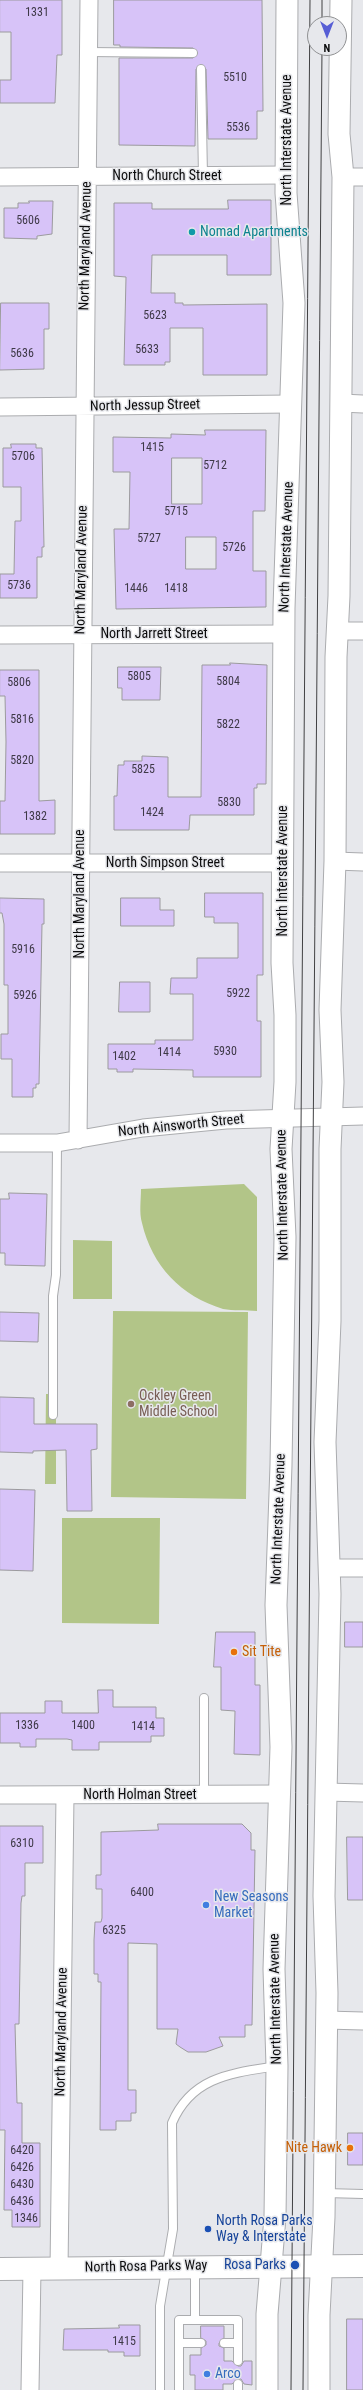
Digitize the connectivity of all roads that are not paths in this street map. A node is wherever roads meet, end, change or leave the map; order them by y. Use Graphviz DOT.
graph roads {
  1 [pos="88,0"];
  2 [pos="287,0"];
  3 [pos="341,0"];
  4 [pos="88,52"];
  5 [pos="193,53"];
  6 [pos="201,69"];
  7 [pos="0,176"];
  8 [pos="87,176"];
  9 [pos="203,176"];
  10 [pos="286,176"];
  11 [pos="343,177"];
  12 [pos="363,177"];
  13 [pos="341,403"];
  14 [pos="291,404"];
  15 [pos="363,404"];
  16 [pos="84,406"];
  17 [pos="0,407"];
  18 [pos="337,631"];
  19 [pos="363,632"];
  20 [pos="81,634"];
  21 [pos="284,634"];
  22 [pos="0,635"];
  23 [pos="335,861"];
  24 [pos="80,862"];
  25 [pos="363,862"];
  26 [pos="0,863"];
  27 [pos="282,863"];
  28 [pos="332,1116"];
  29 [pos="363,1116"];
  30 [pos="283,1118"];
  31 [pos="78,1140"];
  32 [pos="0,1143"];
  33 [pos="57,1143"];
  34 [pos="54,1416"];
  35 [pos="329,1568"];
  36 [pos="363,1568"];
  37 [pos="204,1698"];
  38 [pos="326,1792"];
  39 [pos="363,1792"];
  40 [pos="280,1794"];
  41 [pos="0,1795"];
  42 [pos="65,1795"];
  43 [pos="204,1795"];
  44 [pos="326,2020"];
  45 [pos="363,2020"];
  46 [pos="277,2066"];
  47 [pos="324,2193"];
  48 [pos="363,2194"];
  49 [pos="321,2265"];
  50 [pos="167,2266"];
  51 [pos="195,2266"];
  52 [pos="271,2266"];
  53 [pos="363,2266"];
  54 [pos="0,2269"];
  55 [pos="32,2269"];
  56 [pos="59,2269"];
  57 [pos="195,2320"];
  58 [pos="179,2343"];
  59 [pos="201,2343"];
  60 [pos="224,2343"];
  61 [pos="238,2343"];
  62 [pos="238,2361"];
  63 [pos="30,2390"];
  64 [pos="160,2390"];
  65 [pos="178,2390"];
  66 [pos="267,2390"];
  67 [pos="319,2390"];
  1 -- 4 [label="street, North Maryland Avenue"];
  2 -- 10 [label="street, North Interstate Avenue"];
  3 -- 11 [label="street"];
  4 -- 5 [label="lane"];
  4 -- 8 [label="street, North Maryland Avenue"];
  6 -- 9 [label="lane"];
  7 -- 8 [label="street, North Church Street"];
  8 -- 9 [label="street, North Church Street"];
  8 -- 16 [label="street, North Maryland Avenue"];
  9 -- 10 [label="street, North Church Street"];
  10 -- 14 [label="street, North Interstate Avenue"];
  11 -- 12 [label="street"];
  11 -- 13 [label="street"];
  13 -- 15 [label="street"];
  13 -- 18 [label="street"];
  14 -- 16 [label="street, North Jessup Street"];
  14 -- 21 [label="street, North Interstate Avenue"];
  16 -- 17 [label="street, North Jessup Street"];
  16 -- 20 [label="street, North Maryland Avenue"];
  18 -- 19 [label="street"];
  18 -- 23 [label="street"];
  20 -- 21 [label="street, North Jarrett Street"];
  20 -- 22 [label="street, North Jarrett Street"];
  20 -- 24 [label="street, North Maryland Avenue"];
  21 -- 27 [label="street, North Interstate Avenue"];
  23 -- 25 [label="street"];
  23 -- 28 [label="street"];
  24 -- 26 [label="street, North Simpson Street"];
  24 -- 27 [label="street, North Simpson Street"];
  24 -- 31 [label="street, North Maryland Avenue"];
  27 -- 30 [label="street, North Interstate Avenue"];
  28 -- 29 [label="street, North Ainsworth Street"];
  28 -- 30 [label="street, North Ainsworth Street"];
  28 -- 35 [label="street"];
  30 -- 31 [label="street, North Ainsworth Street"];
  30 -- 40 [label="street, North Interstate Avenue"];
  31 -- 33 [label="street, North Ainsworth Street"];
  32 -- 33 [label="street, North Ainsworth Street"];
  33 -- 34 [label="lane"];
  35 -- 36 [label="street"];
  35 -- 38 [label="street"];
  37 -- 43 [label="lane"];
  38 -- 39 [label="street"];
  38 -- 44 [label="street"];
  40 -- 43 [label="street, North Holman Street"];
  40 -- 46 [label="street, North Interstate Avenue"];
  41 -- 42 [label="street, North Holman Street"];
  42 -- 43 [label="street, North Holman Street"];
  42 -- 56 [label="street, North Maryland Avenue"];
  44 -- 45 [label="street"];
  44 -- 47 [label="street"];
  46 -- 50 [label="lane"];
  46 -- 52 [label="street, North Interstate Avenue"];
  47 -- 48 [label="lane"];
  47 -- 49 [label="street"];
  49 -- 52 [label="main road, North Rosa Parks Way"];
  49 -- 53 [label="main road, North Rosa Parks Way"];
  49 -- 67 [label="street"];
  50 -- 51 [label="main road, North Rosa Parks Way"];
  50 -- 56 [label="main road, North Rosa Parks Way"];
  50 -- 64 [label="lane"];
  51 -- 52 [label="main road, North Rosa Parks Way"];
  51 -- 57 [label="lane"];
  52 -- 66 [label="street, North Interstate Avenue"];
  54 -- 55 [label="main road, North Rosa Parks Way"];
  55 -- 56 [label="main road, North Rosa Parks Way"];
  55 -- 63 [label="street"];
  57 -- 58 [label="lane"];
  57 -- 61 [label="lane"];
  58 -- 59 [label="lane"];
  58 -- 65 [label="lane"];
  60 -- 61 [label="lane"];
  61 -- 62 [label="lane"];
}
